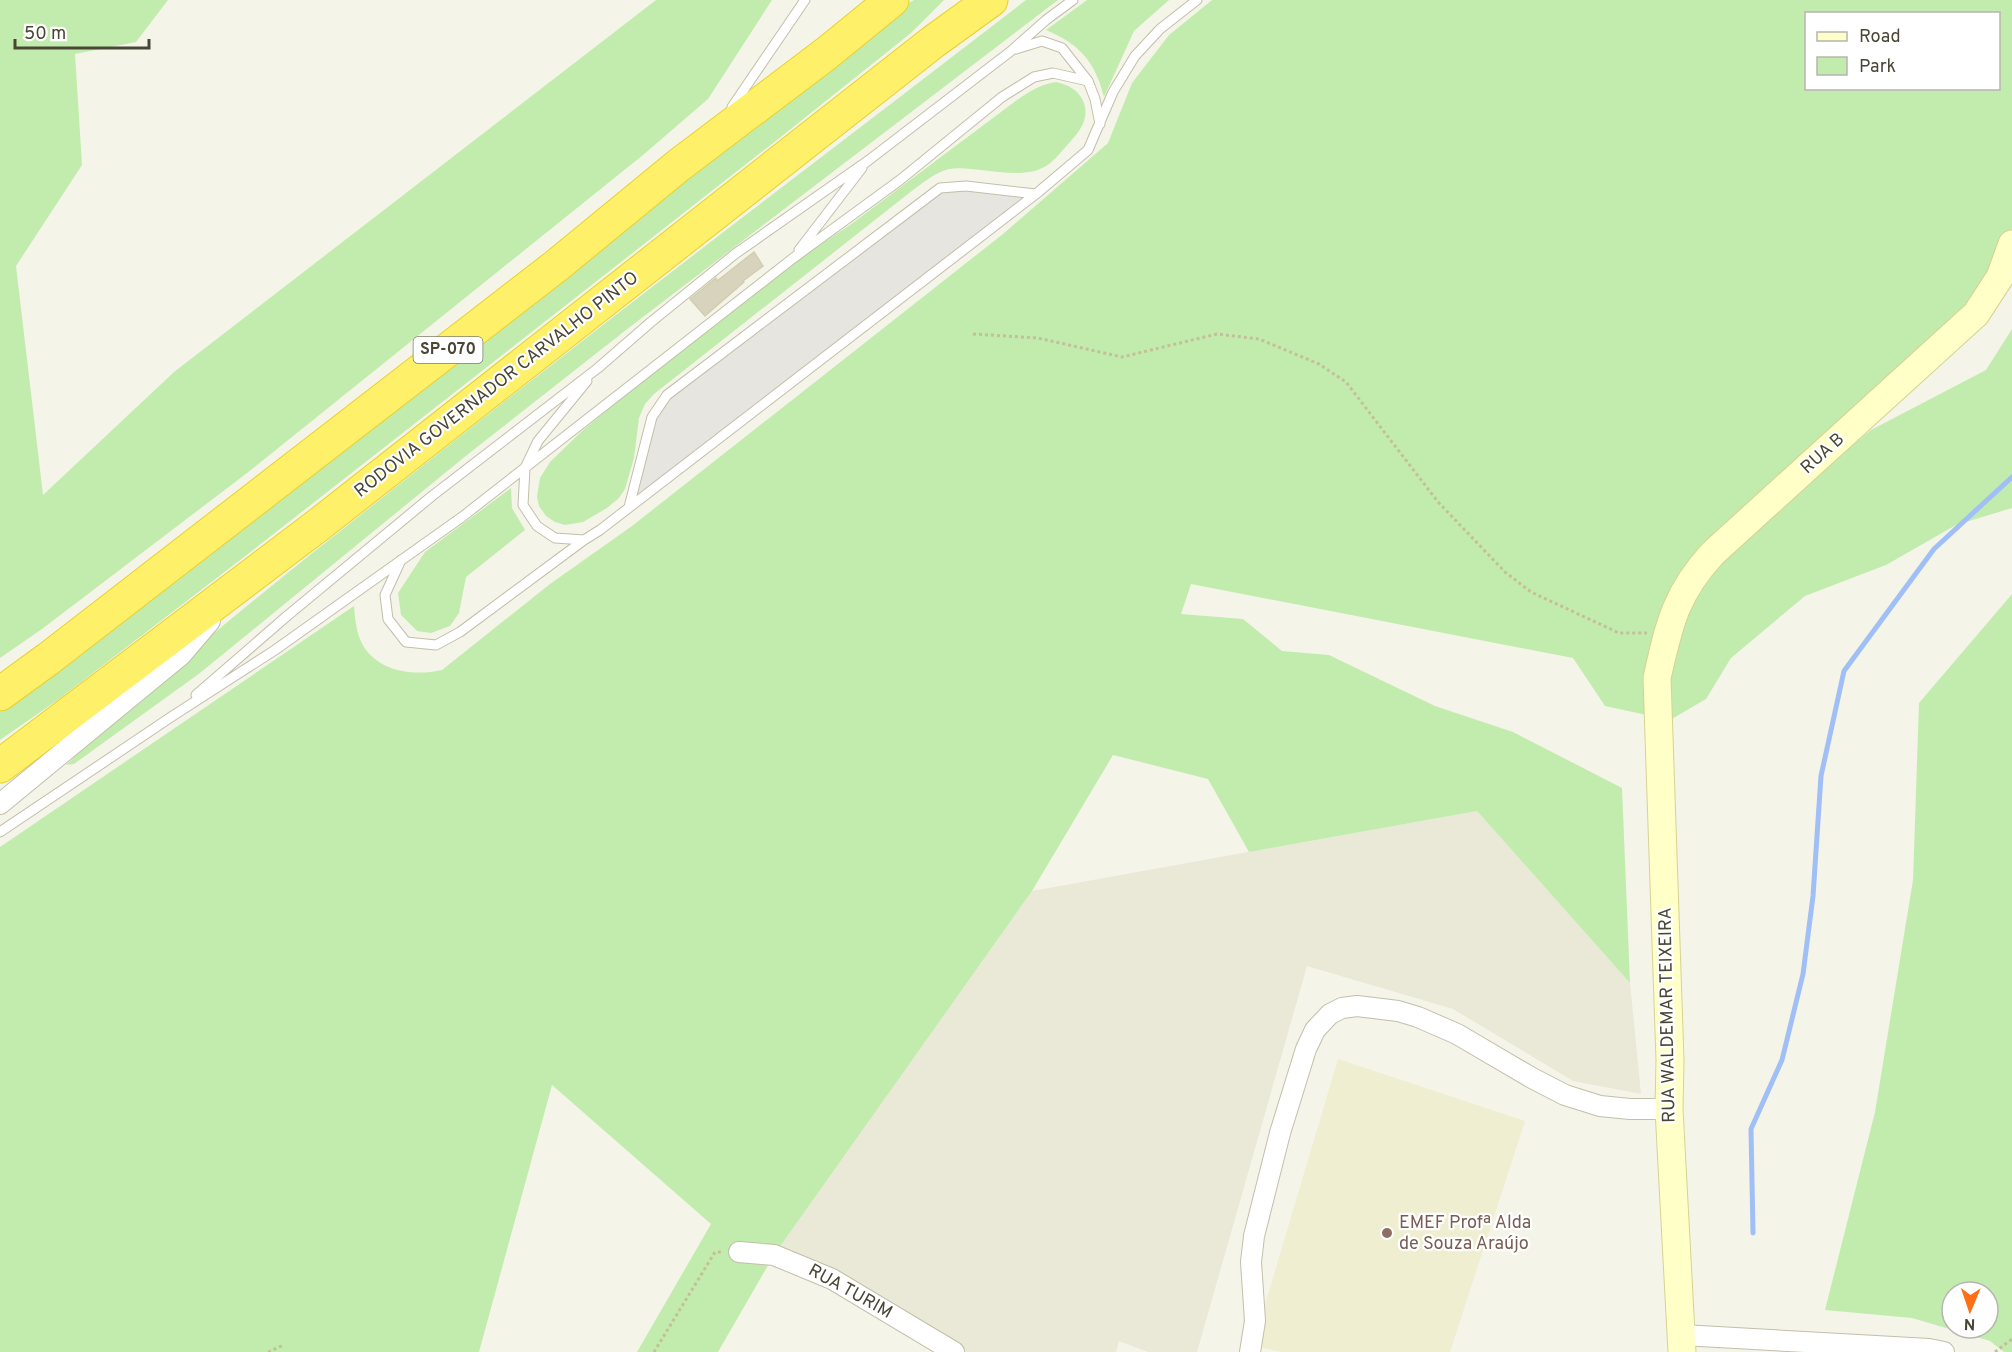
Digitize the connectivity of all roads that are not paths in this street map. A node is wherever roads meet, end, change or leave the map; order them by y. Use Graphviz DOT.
graph roads {
  1 [pos="805,0"];
  2 [pos="892,0"];
  3 [pos="1072,0"];
  4 [pos="1197,0"];
  5 [pos="994,3"];
  6 [pos="1011,51"];
  7 [pos="1088,81"];
  8 [pos="723,117"];
  9 [pos="716,125"];
  10 [pos="1100,125"];
  11 [pos="869,160"];
  12 [pos="680,165"];
  13 [pos="1036,194"];
  14 [pos="2012,244"];
  15 [pos="792,259"];
  16 [pos="598,368"];
  17 [pos="525,468"];
  18 [pos="629,507"];
  19 [pos="584,540"];
  20 [pos="401,560"];
  21 [pos="246,580"];
  22 [pos="1658,678"];
  23 [pos="0,694"];
  24 [pos="171,717"];
  25 [pos="0,766"];
  26 [pos="0,804"];
  27 [pos="0,832"];
  28 [pos="1669,1109"];
  29 [pos="739,1252"];
  30 [pos="1682,1344"];
  31 [pos="1251,1348"];
  32 [pos="954,1352"];
  33 [pos="1944,1352"];
  1 -- 8 [label="lane"];
  2 -- 12 [label="highway, SP-070"];
  3 -- 6 [label="lane"];
  4 -- 10 [label="lane"];
  5 -- 21 [label="highway, RODOVIA GOVERNADOR CARVALHO PINTO / SP-070"];
  6 -- 7 [label="lane"];
  6 -- 11 [label="lane"];
  7 -- 10 [label="lane"];
  7 -- 15 [label="lane"];
  9 -- 12 [label="lane"];
  10 -- 13 [label="lane"];
  11 -- 15 [label="lane"];
  11 -- 16 [label="lane"];
  12 -- 23 [label="highway, SP-070"];
  13 -- 18 [label="lane"];
  13 -- 18 [label="lane"];
  14 -- 22 [label="street, RUA B"];
  15 -- 17 [label="lane"];
  16 -- 17 [label="lane"];
  16 -- 24 [label="lane"];
  17 -- 19 [label="lane"];
  17 -- 20 [label="lane"];
  18 -- 19 [label="lane"];
  19 -- 20 [label="lane"];
  20 -- 24 [label="lane"];
  21 -- 25 [label="highway, RODOVIA GOVERNADOR CARVALHO PINTO / SP-070"];
  21 -- 26 [label="street"];
  22 -- 28 [label="street, RUA WALDEMAR TEIXEIRA"];
  24 -- 27 [label="lane"];
  28 -- 30 [label="street, RUA WALDEMAR TEIXEIRA"];
  28 -- 31 [label="street"];
  29 -- 32 [label="street, RUA TURIM"];
  30 -- 33 [label="street"];
}
